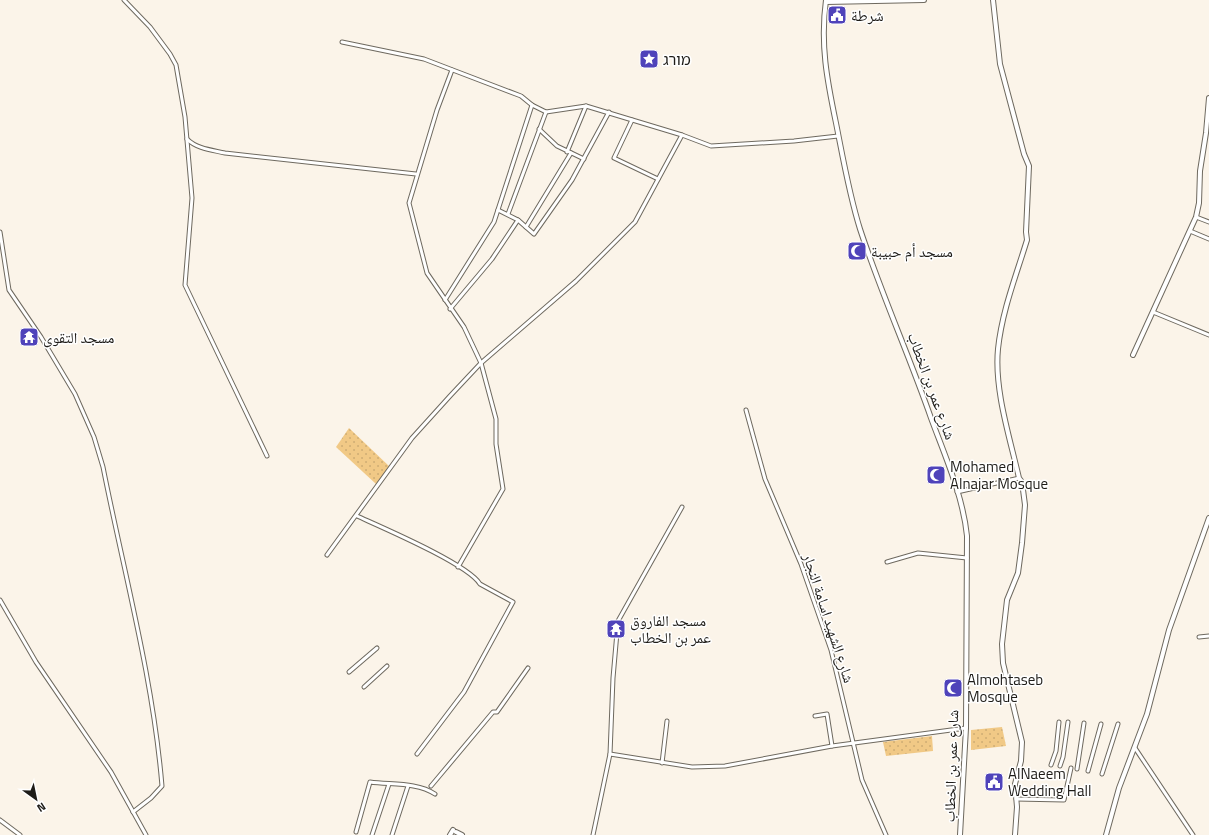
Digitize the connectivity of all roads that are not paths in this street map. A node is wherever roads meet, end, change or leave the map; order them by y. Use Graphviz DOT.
graph roads {
  1 [pos="124,0"];
  2 [pos="924,0"];
  3 [pos="993,0"];
  4 [pos="826,1"];
  5 [pos="342,42"];
  6 [pos="452,70"];
  7 [pos="1209,98"];
  8 [pos="532,105"];
  9 [pos="586,106"];
  10 [pos="546,112"];
  11 [pos="609,112"];
  12 [pos="632,120"];
  13 [pos="539,129"];
  14 [pos="682,135"];
  15 [pos="838,136"];
  16 [pos="187,139"];
  17 [pos="567,152"];
  18 [pos="571,153"];
  19 [pos="584,159"];
  20 [pos="416,174"];
  21 [pos="658,180"];
  22 [pos="498,210"];
  23 [pos="508,214"];
  24 [pos="1196,217"];
  25 [pos="518,220"];
  26 [pos="1209,222"];
  27 [pos="526,227"];
  28 [pos="1190,231"];
  29 [pos="0,232"];
  30 [pos="1209,239"];
  31 [pos="444,300"];
  32 [pos="450,309"];
  33 [pos="1153,312"];
  34 [pos="1209,335"];
  35 [pos="1133,355"];
  36 [pos="481,363"];
  37 [pos="746,410"];
  38 [pos="266,456"];
  39 [pos="1019,478"];
  40 [pos="957,492"];
  41 [pos="682,507"];
  42 [pos="357,516"];
  43 [pos="1209,518"];
  44 [pos="327,555"];
  45 [pos="967,558"];
  46 [pos="887,562"];
  47 [pos="458,567"];
  48 [pos="0,600"];
  49 [pos="1209,636"];
  50 [pos="1199,637"];
  51 [pos="377,648"];
  52 [pos="387,666"];
  53 [pos="528,668"];
  54 [pos="350,672"];
  55 [pos="364,686"];
  56 [pos="814,716"];
  57 [pos="667,721"];
  58 [pos="1059,722"];
  59 [pos="1068,722"];
  60 [pos="1084,722"];
  61 [pos="1101,724"];
  62 [pos="1118,724"];
  63 [pos="966,728"];
  64 [pos="852,744"];
  65 [pos="832,746"];
  66 [pos="1135,748"];
  67 [pos="416,754"];
  68 [pos="610,754"];
  69 [pos="662,763"];
  70 [pos="1051,765"];
  71 [pos="1060,766"];
  72 [pos="1071,768"];
  73 [pos="1077,769"];
  74 [pos="1088,771"];
  75 [pos="1102,774"];
  76 [pos="389,784"];
  77 [pos="408,786"];
  78 [pos="431,786"];
  79 [pos="434,794"];
  80 [pos="1016,799"];
  81 [pos="133,812"];
  82 [pos="0,820"];
  83 [pos="356,832"];
  84 [pos="20,835"];
  85 [pos="146,835"];
  86 [pos="372,835"];
  87 [pos="392,835"];
  88 [pos="450,835"];
  89 [pos="462,835"];
  90 [pos="593,835"];
  91 [pos="886,835"];
  92 [pos="960,835"];
  93 [pos="1015,835"];
  94 [pos="1106,835"];
  95 [pos="1193,835"];
  1 -- 16 [label="street"];
  2 -- 4 [label="street"];
  3 -- 39 [label="street"];
  4 -- 15 [label="street, شارع عمر بن الخطاب"];
  5 -- 6 [label="street"];
  6 -- 8 [label="street"];
  6 -- 20 [label="street"];
  7 -- 24 [label="street"];
  8 -- 10 [label="street"];
  8 -- 22 [label="street"];
  9 -- 10 [label="street"];
  9 -- 11 [label="street"];
  9 -- 17 [label="street"];
  10 -- 13 [label="street"];
  11 -- 12 [label="street"];
  11 -- 19 [label="street"];
  12 -- 14 [label="street"];
  12 -- 21 [label="street"];
  13 -- 17 [label="street"];
  13 -- 23 [label="street"];
  14 -- 15 [label="street"];
  14 -- 21 [label="street"];
  15 -- 40 [label="street, شارع عمر بن الخطاب"];
  16 -- 20 [label="street"];
  16 -- 38 [label="street"];
  17 -- 18 [label="street"];
  18 -- 19 [label="street"];
  18 -- 27 [label="street"];
  19 -- 27 [label="street"];
  20 -- 31 [label="street"];
  21 -- 36 [label="street"];
  22 -- 23 [label="street"];
  22 -- 31 [label="street"];
  23 -- 25 [label="street"];
  24 -- 26 [label="street"];
  24 -- 28 [label="street"];
  25 -- 27 [label="street"];
  25 -- 32 [label="street"];
  28 -- 30 [label="street"];
  28 -- 33 [label="street"];
  29 -- 81 [label="street"];
  31 -- 32 [label="street"];
  32 -- 36 [label="street"];
  33 -- 34 [label="street"];
  33 -- 35 [label="street"];
  36 -- 42 [label="street"];
  36 -- 47 [label="street"];
  37 -- 64 [label="street, شارع الشهيد اسامة النجار"];
  39 -- 40 [label="street"];
  39 -- 80 [label="street"];
  40 -- 45 [label="street, شارع عمر بن الخطاب"];
  41 -- 68 [label="street"];
  42 -- 44 [label="street"];
  42 -- 47 [label="street"];
  43 -- 66 [label="street"];
  45 -- 46 [label="street"];
  45 -- 63 [label="street, شارع عمر بن الخطاب"];
  47 -- 67 [label="street"];
  48 -- 81 [label="street"];
  49 -- 50 [label="street"];
  51 -- 54 [label="street"];
  52 -- 55 [label="street"];
  53 -- 78 [label="street"];
  56 -- 65 [label="street"];
  57 -- 69 [label="street"];
  58 -- 70 [label="street"];
  59 -- 71 [label="street"];
  60 -- 73 [label="street"];
  61 -- 74 [label="street"];
  62 -- 75 [label="street"];
  63 -- 64 [label="street"];
  63 -- 92 [label="street, شارع عمر بن الخطاب"];
  64 -- 65 [label="street"];
  64 -- 91 [label="street, شارع الشهيد اسامة النجار"];
  65 -- 69 [label="street"];
  66 -- 94 [label="street"];
  66 -- 95 [label="street"];
  68 -- 69 [label="street"];
  68 -- 90 [label="street"];
  72 -- 80 [label="street"];
  76 -- 77 [label="street"];
  76 -- 83 [label="street"];
  76 -- 86 [label="street"];
  77 -- 79 [label="street"];
  77 -- 87 [label="street"];
  80 -- 93 [label="street"];
  81 -- 85 [label="street"];
  82 -- 84 [label="street"];
  88 -- 89 [label="street"];
}
